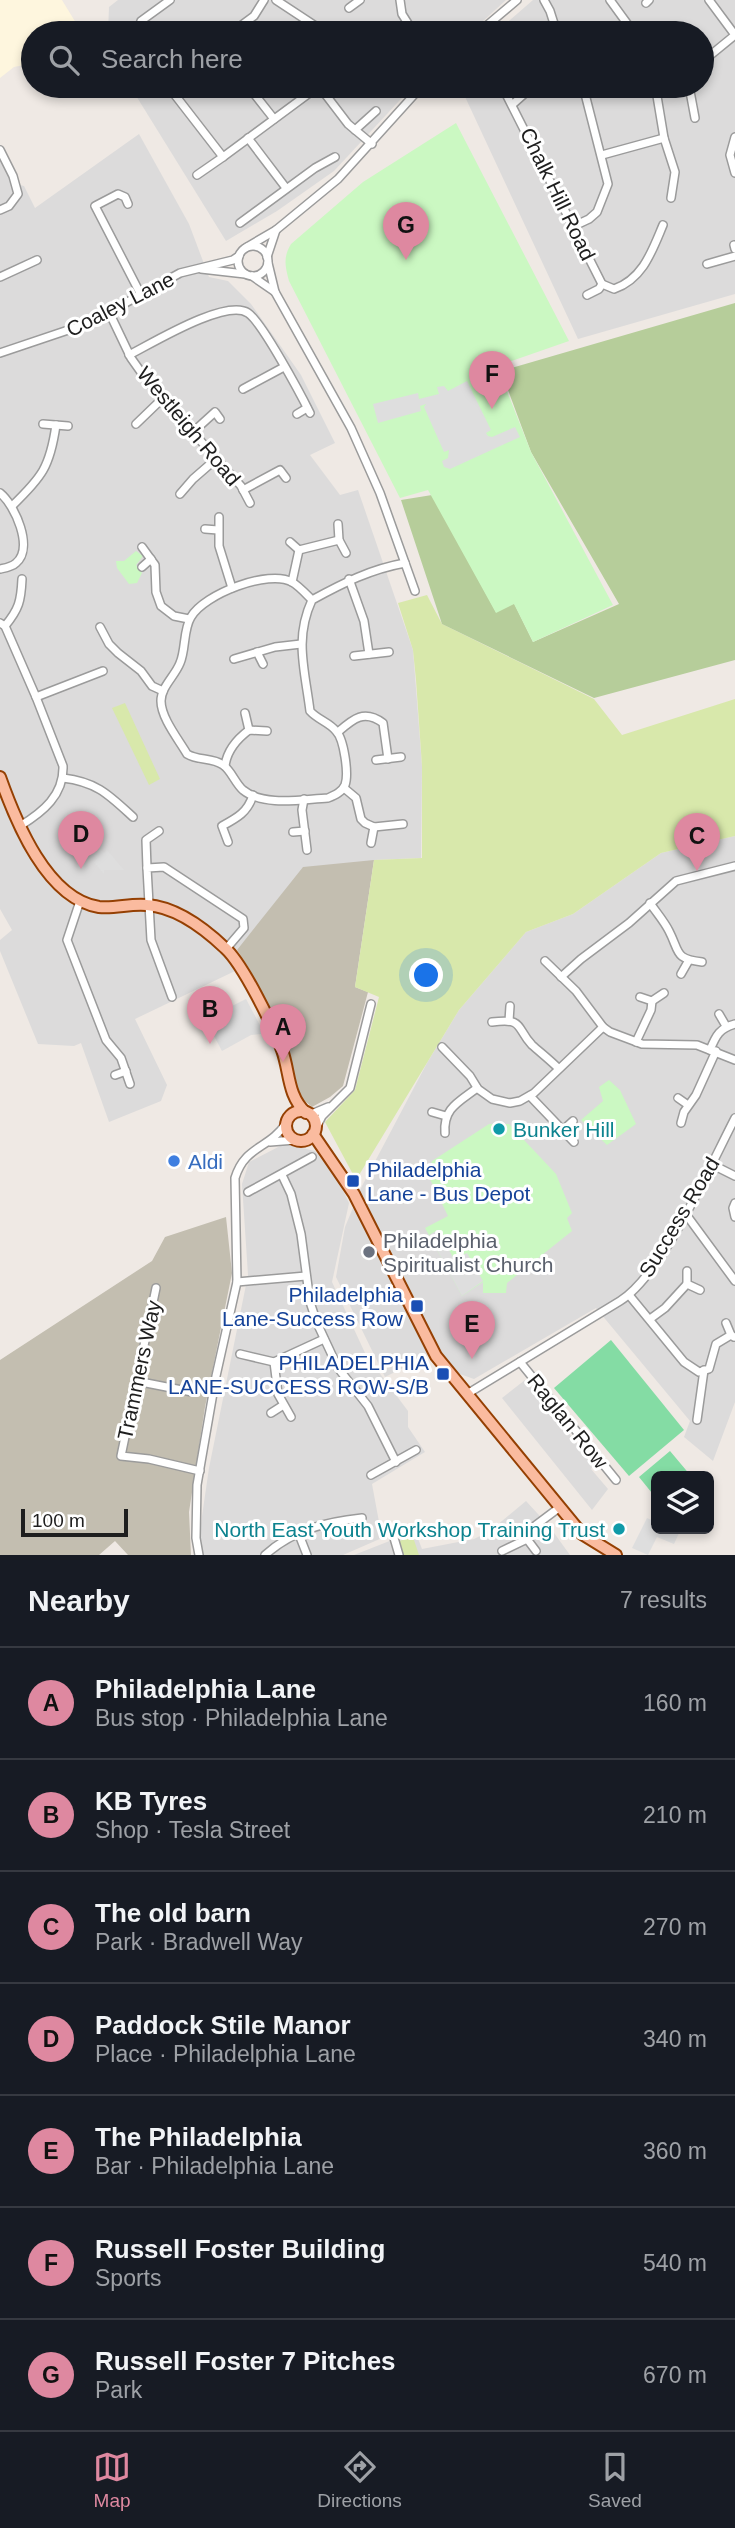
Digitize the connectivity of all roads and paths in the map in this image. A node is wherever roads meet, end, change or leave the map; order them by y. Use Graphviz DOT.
graph roads {
  1 [pos="170,0"];
  2 [pos="264,0"];
  3 [pos="276,0"];
  4 [pos="400,0"];
  5 [pos="502,0"];
  6 [pos="517,0"];
  7 [pos="544,0"];
  8 [pos="610,0"];
  9 [pos="709,0"];
  10 [pos="509,7"];
  11 [pos="142,21"];
  12 [pos="247,21"];
  13 [pos="308,21"];
  14 [pos="406,21"];
  15 [pos="492,21"];
  16 [pos="553,21"];
  17 [pos="625,21"];
  18 [pos="735,35"];
  19 [pos="714,51"];
  20 [pos="177,98"];
  21 [pos="257,98"];
  22 [pos="303,98"];
  23 [pos="328,98"];
  24 [pos="412,98"];
  25 [pos="508,98"];
  26 [pos="520,98"];
  27 [pos="586,98"];
  28 [pos="657,98"];
  29 [pos="691,98"];
  30 [pos="513,104"];
  31 [pos="376,111"];
  32 [pos="695,118"];
  33 [pos="274,119"];
  34 [pos="355,130"];
  35 [pos="735,137"];
  36 [pos="248,138"];
  37 [pos="664,138"];
  38 [pos="372,144"];
  39 [pos="0,150"];
  40 [pos="602,155"];
  41 [pos="223,157"];
  42 [pos="335,157"];
  43 [pos="735,173"];
  44 [pos="197,176"];
  45 [pos="286,188"];
  46 [pos="671,198"];
  47 [pos="128,204"];
  48 [pos="0,210"];
  49 [pos="240,223"];
  50 [pos="663,225"];
  51 [pos="574,226"];
  52 [pos="276,230"];
  53 [pos="247,247"];
  54 [pos="239,256"];
  55 [pos="735,256"];
  56 [pos="37,260"];
  57 [pos="267,260"];
  58 [pos="707,264"];
  59 [pos="194,269"];
  60 [pos="249,275"];
  61 [pos="0,277"];
  62 [pos="629,282"];
  63 [pos="602,284"];
  64 [pos="633,290"];
  65 [pos="275,292"];
  66 [pos="141,295"];
  67 [pos="587,295"];
  68 [pos="108,312"];
  69 [pos="0,353"];
  70 [pos="130,355"];
  71 [pos="284,367"];
  72 [pos="243,389"];
  73 [pos="163,398"];
  74 [pos="209,405"];
  75 [pos="297,414"];
  76 [pos="43,424"];
  77 [pos="136,424"];
  78 [pos="56,425"];
  79 [pos="68,426"];
  80 [pos="193,432"];
  81 [pos="216,459"];
  82 [pos="286,478"];
  83 [pos="243,490"];
  84 [pos="0,493"];
  85 [pos="180,494"];
  86 [pos="250,503"];
  87 [pos="12,506"];
  88 [pos="219,517"];
  89 [pos="338,524"];
  90 [pos="205,529"];
  91 [pos="218,530"];
  92 [pos="339,540"];
  93 [pos="290,542"];
  94 [pos="142,547"];
  95 [pos="299,550"];
  96 [pos="346,554"];
  97 [pos="151,559"];
  98 [pos="405,564"];
  99 [pos="142,567"];
  100 [pos="0,569"];
  101 [pos="22,579"];
  102 [pos="349,579"];
  103 [pos="292,582"];
  104 [pos="232,588"];
  105 [pos="415,591"];
  106 [pos="312,600"];
  107 [pos="189,619"];
  108 [pos="2,625"];
  109 [pos="100,627"];
  110 [pos="301,644"];
  111 [pos="257,652"];
  112 [pos="389,652"];
  113 [pos="369,654"];
  114 [pos="354,656"];
  115 [pos="234,659"];
  116 [pos="263,664"];
  117 [pos="103,671"];
  118 [pos="163,691"];
  119 [pos="36,697"];
  120 [pos="245,713"];
  121 [pos="249,730"];
  122 [pos="267,731"];
  123 [pos="338,732"];
  124 [pos="401,757"];
  125 [pos="388,759"];
  126 [pos="376,760"];
  127 [pos="225,766"];
  128 [pos="0,778"];
  129 [pos="63,778"];
  130 [pos="344,788"];
  131 [pos="253,795"];
  132 [pos="304,799"];
  133 [pos="133,817"];
  134 [pos="404,824"];
  135 [pos="20,826"];
  136 [pos="213,826"];
  137 [pos="222,826"];
  138 [pos="374,827"];
  139 [pos="159,831"];
  140 [pos="305,831"];
  141 [pos="293,832"];
  142 [pos="228,842"];
  143 [pos="371,843"];
  144 [pos="307,850"];
  145 [pos="735,866"];
  146 [pos="147,868"];
  147 [pos="80,901"];
  148 [pos="650,903"];
  149 [pos="148,905"];
  150 [pos="226,949"];
  151 [pos="689,960"];
  152 [pos="545,961"];
  153 [pos="702,961"];
  154 [pos="681,974"];
  155 [pos="561,978"];
  156 [pos="664,993"];
  157 [pos="172,997"];
  158 [pos="640,997"];
  159 [pos="652,1001"];
  160 [pos="371,1004"];
  161 [pos="510,1006"];
  162 [pos="719,1014"];
  163 [pos="509,1021"];
  164 [pos="492,1022"];
  165 [pos="735,1024"];
  166 [pos="726,1026"];
  167 [pos="603,1027"];
  168 [pos="636,1042"];
  169 [pos="442,1047"];
  170 [pos="713,1050"];
  171 [pos="735,1060"];
  172 [pos="558,1068"];
  173 [pos="126,1071"];
  174 [pos="115,1075"];
  175 [pos="288,1082"];
  176 [pos="131,1084"];
  177 [pos="477,1088"];
  178 [pos="530,1096"];
  179 [pos="678,1098"];
  180 [pos="334,1103"];
  181 [pos="688,1105"];
  182 [pos="432,1112"];
  183 [pos="308,1114"];
  184 [pos="446,1116"];
  185 [pos="735,1118"];
  186 [pos="573,1121"];
  187 [pos="287,1122"];
  188 [pos="681,1124"];
  189 [pos="563,1130"];
  190 [pos="314,1132"];
  191 [pos="445,1133"];
  192 [pos="299,1140"];
  193 [pos="575,1142"];
  194 [pos="266,1143"];
  195 [pos="312,1157"];
  196 [pos="328,1158"];
  197 [pos="710,1164"];
  198 [pos="282,1175"];
  199 [pos="735,1177"];
  200 [pos="248,1192"];
  201 [pos="735,1203"];
  202 [pos="685,1213"];
  203 [pos="735,1217"];
  204 [pos="687,1271"];
  205 [pos="306,1276"];
  206 [pos="735,1281"];
  207 [pos="237,1282"];
  208 [pos="687,1284"];
  209 [pos="156,1288"];
  210 [pos="700,1290"];
  211 [pos="629,1295"];
  212 [pos="650,1319"];
  213 [pos="726,1323"];
  214 [pos="733,1336"];
  215 [pos="324,1339"];
  216 [pos="240,1354"];
  217 [pos="520,1362"];
  218 [pos="274,1363"];
  219 [pos="704,1370"];
  220 [pos="136,1381"];
  221 [pos="192,1392"];
  222 [pos="467,1394"];
  223 [pos="282,1406"];
  224 [pos="271,1413"];
  225 [pos="291,1418"];
  226 [pos="697,1420"];
  227 [pos="416,1450"];
  228 [pos="396,1462"];
  229 [pos="200,1471"];
  230 [pos="371,1475"];
  231 [pos="616,1480"];
  232 [pos="560,1507"];
  233 [pos="362,1518"];
  234 [pos="392,1531"];
  235 [pos="298,1532"];
  236 [pos="527,1539"];
  237 [pos="502,1551"];
  238 [pos="536,1551"];
  239 [pos="611,1553"];
  240 [pos="199,1555"];
  241 [pos="265,1555"];
  242 [pos="307,1555"];
  243 [pos="399,1555"];
  1 -- 11 [label="street"];
  2 -- 12 [label="street"];
  3 -- 13 [label="street"];
  4 -- 14 [label="street"];
  5 -- 10 [label="street"];
  6 -- 10 [label="street"];
  7 -- 16 [label="street"];
  8 -- 17 [label="street"];
  9 -- 18 [label="street"];
  10 -- 15 [label="street"];
  18 -- 19 [label="street"];
  20 -- 41 [label="street"];
  21 -- 33 [label="street"];
  22 -- 33 [label="street"];
  23 -- 34 [label="street"];
  24 -- 38 [label="street"];
  25 -- 30 [label="street, Chalk Hill Road"];
  26 -- 30 [label="street, Chalk Hill Road"];
  27 -- 40 [label="street"];
  28 -- 37 [label="street"];
  29 -- 32 [label="street"];
  30 -- 51 [label="street, Chalk Hill Road"];
  31 -- 34 [label="street"];
  33 -- 36 [label="street"];
  34 -- 38 [label="street"];
  35 -- 43 [label="street"];
  36 -- 41 [label="street"];
  36 -- 45 [label="street"];
  37 -- 40 [label="street"];
  37 -- 46 [label="street"];
  38 -- 52 [label="street"];
  39 -- 48 [label="street"];
  40 -- 51 [label="street"];
  41 -- 44 [label="street"];
  42 -- 45 [label="street"];
  45 -- 49 [label="street"];
  47 -- 66 [label="street"];
  50 -- 62 [label="street"];
  51 -- 63 [label="street, Chalk Hill Road"];
  52 -- 53 [label="street"];
  52 -- 57 [label="street"];
  53 -- 54 [label="street"];
  53 -- 57 [label="street"];
  54 -- 59 [label="street, Coaley Lane"];
  54 -- 60 [label="street"];
  55 -- 58 [label="street"];
  56 -- 61 [label="street"];
  57 -- 60 [label="street"];
  57 -- 65 [label="street"];
  59 -- 60 [label="street"];
  59 -- 66 [label="street, Coaley Lane"];
  60 -- 65 [label="street"];
  62 -- 63 [label="street, Chalk Hill Road"];
  62 -- 64 [label="street"];
  63 -- 67 [label="street, Chalk Hill Road"];
  65 -- 98 [label="street"];
  66 -- 68 [label="street, Coaley Lane"];
  68 -- 69 [label="street, Coaley Lane"];
  68 -- 70 [label="street, Westleigh Road"];
  70 -- 71 [label="street"];
  70 -- 73 [label="street, Westleigh Road"];
  71 -- 72 [label="street"];
  71 -- 75 [label="street"];
  73 -- 77 [label="street"];
  73 -- 80 [label="street, Westleigh Road"];
  74 -- 80 [label="street"];
  76 -- 78 [label="street"];
  78 -- 79 [label="street"];
  78 -- 87 [label="street"];
  80 -- 81 [label="street, Westleigh Road"];
  81 -- 83 [label="street, Westleigh Road"];
  81 -- 85 [label="street"];
  82 -- 83 [label="street"];
  83 -- 86 [label="street, Westleigh Road"];
  84 -- 87 [label="street"];
  87 -- 100 [label="street"];
  88 -- 91 [label="street"];
  89 -- 92 [label="street"];
  90 -- 91 [label="street"];
  91 -- 104 [label="street"];
  92 -- 95 [label="street"];
  92 -- 96 [label="street"];
  93 -- 95 [label="street"];
  94 -- 97 [label="street"];
  95 -- 103 [label="street"];
  97 -- 99 [label="street"];
  97 -- 107 [label="street"];
  98 -- 102 [label="street"];
  98 -- 105 [label="street"];
  101 -- 108 [label="street"];
  102 -- 106 [label="street"];
  102 -- 113 [label="street"];
  103 -- 104 [label="street"];
  103 -- 106 [label="street"];
  104 -- 107 [label="street"];
  106 -- 110 [label="street"];
  107 -- 118 [label="street"];
  108 -- 119 [label="street"];
  109 -- 118 [label="street"];
  110 -- 111 [label="street"];
  110 -- 123 [label="street"];
  111 -- 115 [label="street"];
  111 -- 116 [label="street"];
  112 -- 113 [label="street"];
  113 -- 114 [label="street"];
  117 -- 119 [label="street"];
  118 -- 127 [label="street"];
  119 -- 129 [label="street"];
  120 -- 121 [label="street"];
  121 -- 122 [label="street"];
  121 -- 127 [label="street"];
  123 -- 125 [label="street"];
  123 -- 130 [label="street"];
  124 -- 125 [label="street"];
  125 -- 126 [label="street"];
  127 -- 131 [label="street"];
  128 -- 135 [label="main road"];
  129 -- 133 [label="street"];
  129 -- 135 [label="street"];
  130 -- 132 [label="street"];
  130 -- 138 [label="street"];
  131 -- 132 [label="street"];
  131 -- 137 [label="street"];
  132 -- 140 [label="street"];
  134 -- 138 [label="street"];
  135 -- 147 [label="main road"];
  136 -- 137 [label="street"];
  137 -- 142 [label="street"];
  138 -- 143 [label="street"];
  139 -- 146 [label="street"];
  140 -- 141 [label="street"];
  140 -- 144 [label="street"];
  145 -- 148 [label="street"];
  146 -- 149 [label="street"];
  146 -- 150 [label="street"];
  147 -- 149 [label="main road"];
  147 -- 173 [label="street"];
  148 -- 151 [label="street"];
  148 -- 155 [label="street"];
  149 -- 150 [label="main road"];
  149 -- 157 [label="street"];
  150 -- 175 [label="main road"];
  151 -- 153 [label="street"];
  151 -- 154 [label="street"];
  152 -- 155 [label="street"];
  155 -- 167 [label="street"];
  156 -- 159 [label="street"];
  158 -- 159 [label="street"];
  159 -- 168 [label="street"];
  160 -- 180 [label="street"];
  161 -- 163 [label="street"];
  162 -- 166 [label="street"];
  163 -- 164 [label="street"];
  163 -- 172 [label="street"];
  165 -- 166 [label="street"];
  166 -- 170 [label="street"];
  167 -- 168 [label="street"];
  167 -- 172 [label="street"];
  168 -- 170 [label="street"];
  169 -- 177 [label="street"];
  170 -- 171 [label="street"];
  170 -- 181 [label="street"];
  172 -- 178 [label="street"];
  173 -- 174 [label="street"];
  173 -- 176 [label="street"];
  175 -- 183 [label="main road"];
  175 -- 187 [label="main road"];
  177 -- 178 [label="street"];
  177 -- 184 [label="street"];
  178 -- 189 [label="street"];
  179 -- 181 [label="street"];
  180 -- 183 [label="street"];
  180 -- 190 [label="street"];
  181 -- 188 [label="street"];
  182 -- 184 [label="street"];
  183 -- 187 [label="main road"];
  183 -- 190 [label="main road"];
  184 -- 191 [label="street"];
  185 -- 197 [label="street, Success Road"];
  186 -- 189 [label="street"];
  187 -- 192 [label="main road"];
  187 -- 194 [label="street"];
  189 -- 193 [label="street"];
  190 -- 192 [label="main road"];
  190 -- 196 [label="main road"];
  192 -- 194 [label="street"];
  192 -- 196 [label="main road"];
  194 -- 207 [label="street"];
  195 -- 198 [label="street"];
  196 -- 222 [label="main road"];
  197 -- 199 [label="street"];
  197 -- 202 [label="street, Success Road"];
  198 -- 200 [label="street"];
  198 -- 205 [label="street"];
  201 -- 203 [label="street"];
  202 -- 206 [label="street"];
  202 -- 211 [label="street, Success Road"];
  204 -- 208 [label="street"];
  205 -- 207 [label="street"];
  205 -- 215 [label="street"];
  207 -- 229 [label="street"];
  208 -- 210 [label="street"];
  208 -- 212 [label="street"];
  209 -- 220 [label="street, Trammers Way"];
  211 -- 212 [label="street"];
  211 -- 217 [label="street, Success Road"];
  212 -- 219 [label="street"];
  213 -- 214 [label="street"];
  214 -- 219 [label="street"];
  215 -- 218 [label="street"];
  215 -- 228 [label="street"];
  216 -- 218 [label="street"];
  217 -- 222 [label="street, Success Road"];
  217 -- 231 [label="street, Raglan Row"];
  218 -- 223 [label="street"];
  219 -- 226 [label="street"];
  220 -- 221 [label="street"];
  220 -- 229 [label="street, Trammers Way"];
  222 -- 232 [label="main road"];
  223 -- 224 [label="street"];
  223 -- 225 [label="street"];
  227 -- 228 [label="street"];
  228 -- 230 [label="street"];
  229 -- 240 [label="street"];
  232 -- 236 [label="street"];
  232 -- 239 [label="main road"];
  233 -- 235 [label="street"];
  234 -- 243 [label="street"];
  235 -- 241 [label="street"];
  235 -- 242 [label="street"];
  236 -- 237 [label="street"];
  236 -- 238 [label="street"];
}
